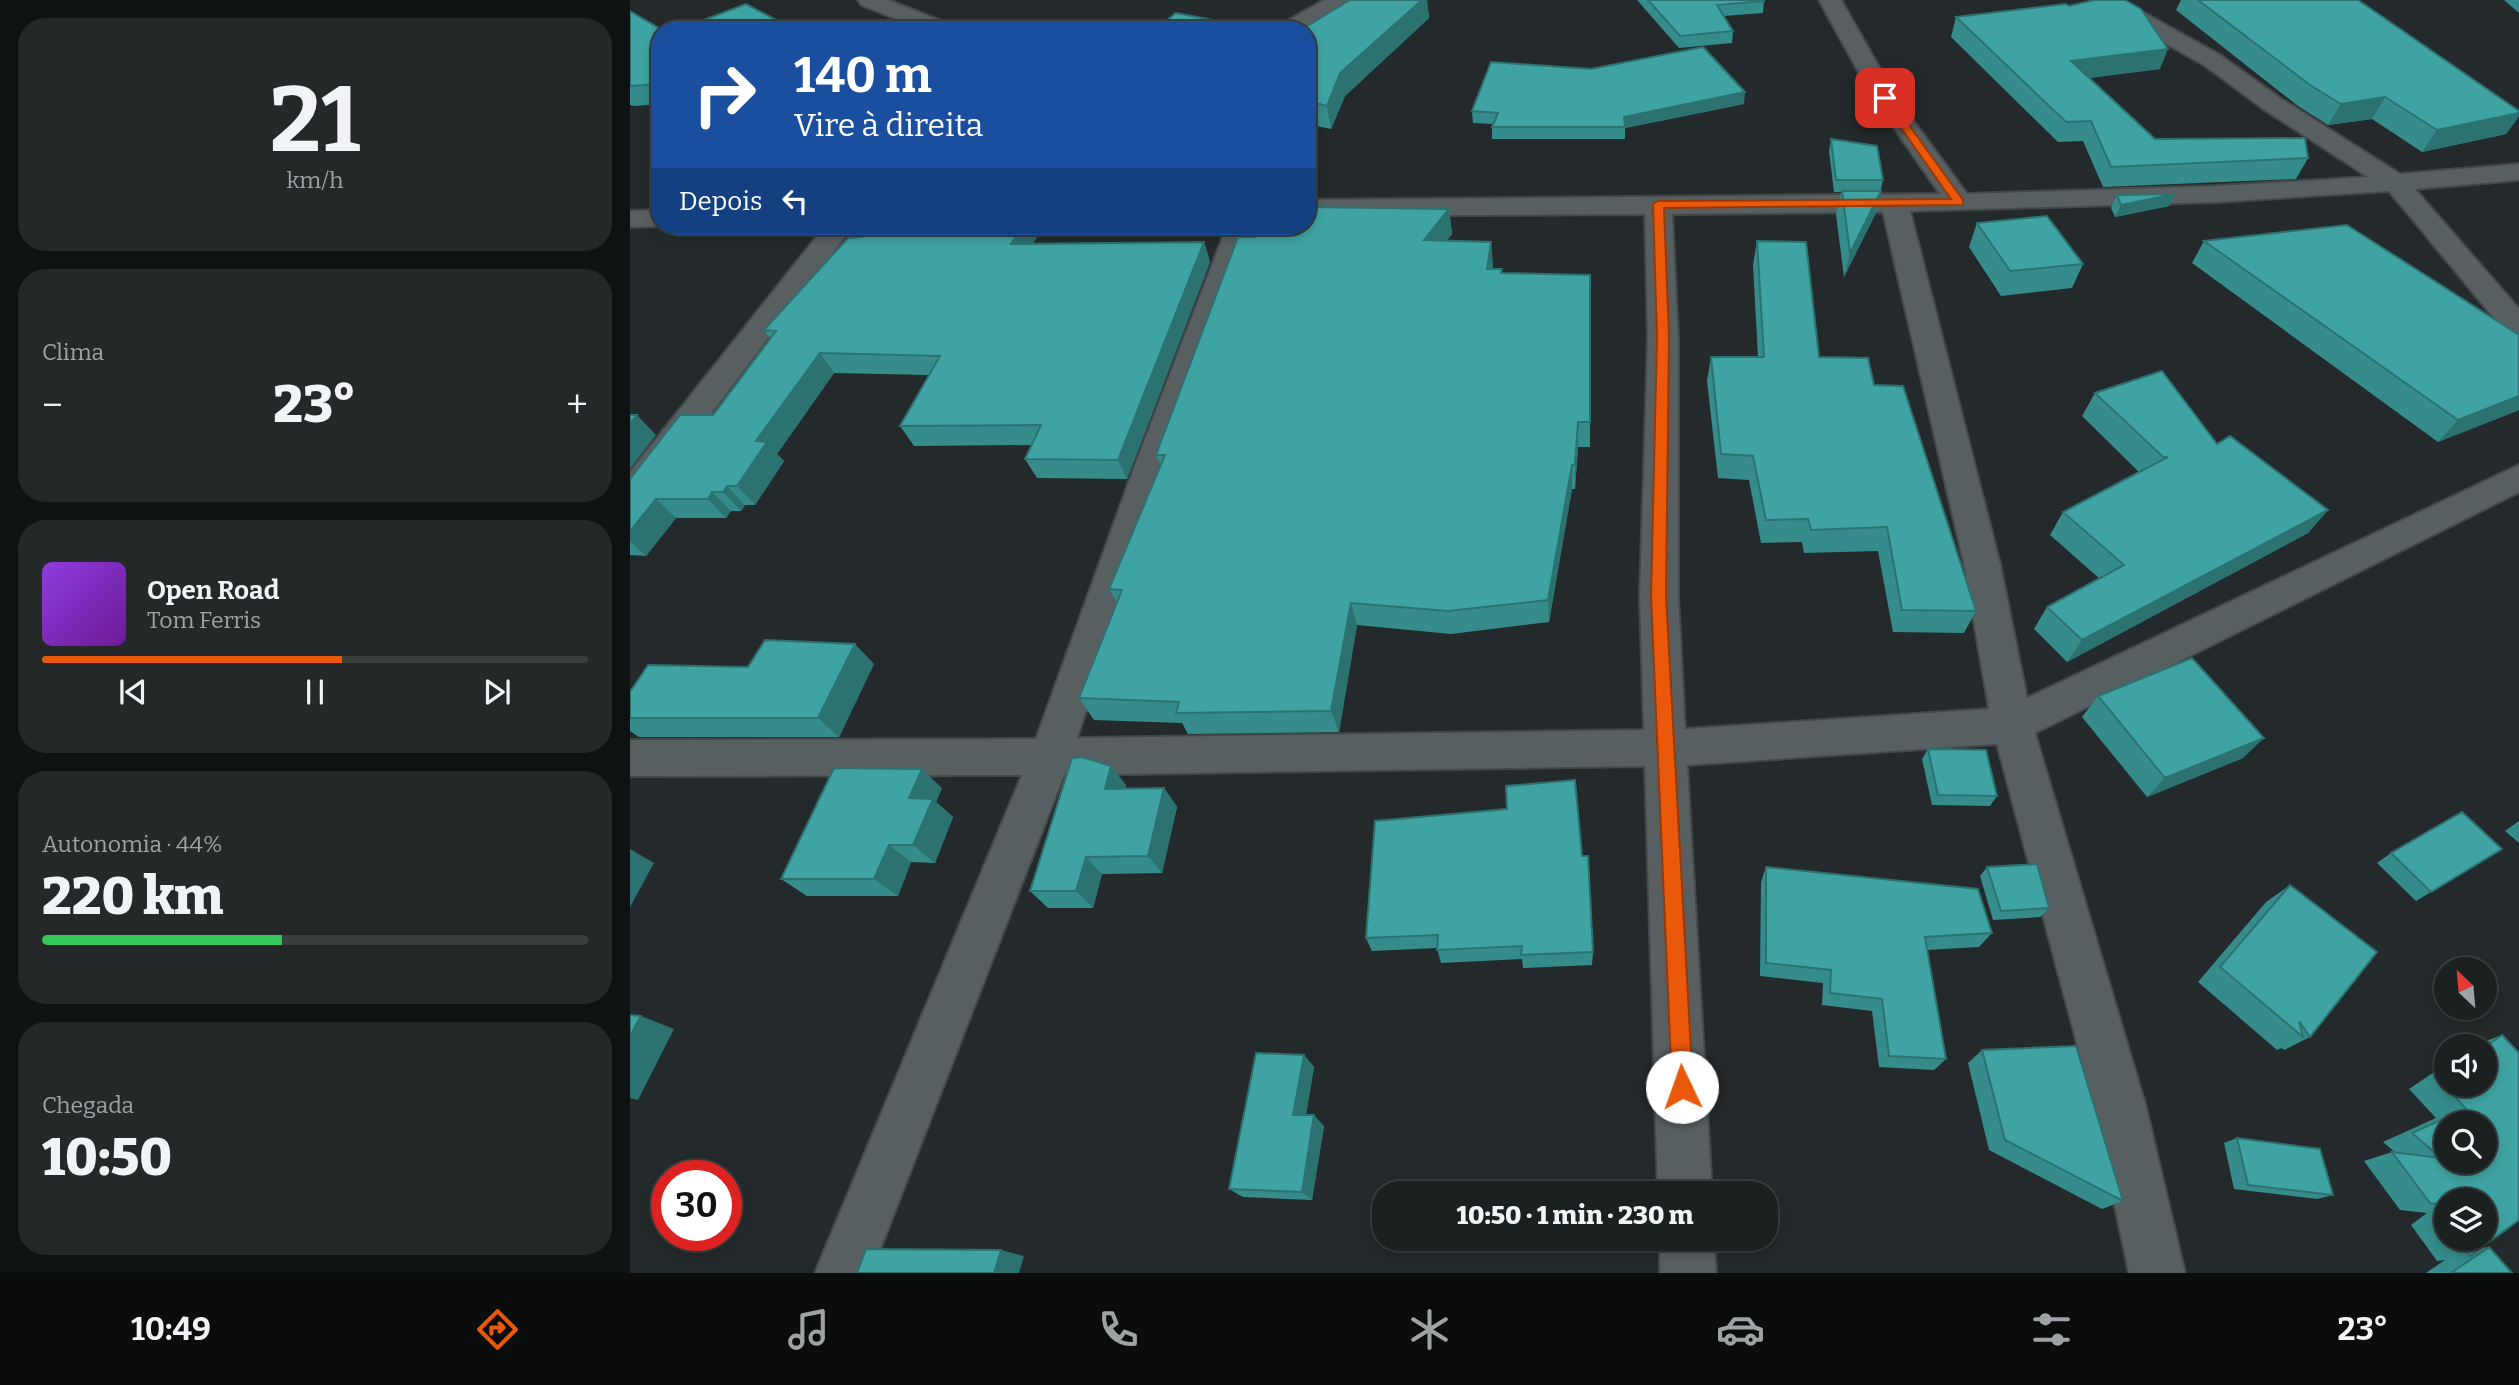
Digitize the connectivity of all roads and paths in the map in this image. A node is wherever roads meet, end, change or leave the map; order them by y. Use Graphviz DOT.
graph roads {
  1 [pos="869,0"];
  2 [pos="1340,0"];
  3 [pos="1830,0"];
  4 [pos="2105,0"];
  5 [pos="913,7"];
  6 [pos="891,21"];
  7 [pos="932,21"];
  8 [pos="1304,21"];
  9 [pos="2519,172"];
  10 [pos="2397,184"];
  11 [pos="1894,202"];
  12 [pos="1959,202"];
  13 [pos="1658,204"];
  14 [pos="1316,208"];
  15 [pos="651,218"];
  16 [pos="630,219"];
  17 [pos="832,235"];
  18 [pos="1238,235"];
  19 [pos="2519,328"];
  20 [pos="2519,477"];
  21 [pos="630,496"];
  22 [pos="2012,725"];
  23 [pos="1665,748"];
  24 [pos="1050,757"];
  25 [pos="630,758"];
  26 [pos="1684,1181"];
  27 [pos="1687,1251"];
  28 [pos="843,1273"];
  29 [pos="1688,1273"];
  30 [pos="2157,1273"];
  1 -- 5 [label="street"];
  2 -- 8 [label="street"];
  3 -- 12 [label="street"];
  4 -- 10 [label="street"];
  5 -- 6 [label="street"];
  5 -- 7 [label="street"];
  9 -- 10 [label="street"];
  10 -- 12 [label="street"];
  10 -- 19 [label="street"];
  11 -- 12 [label="street"];
  11 -- 13 [label="street"];
  11 -- 22 [label="street"];
  13 -- 14 [label="street"];
  13 -- 23 [label="street"];
  15 -- 16 [label="street"];
  17 -- 21 [label="street"];
  18 -- 24 [label="street"];
  20 -- 22 [label="street"];
  22 -- 23 [label="street"];
  22 -- 30 [label="street"];
  23 -- 24 [label="street"];
  23 -- 26 [label="street"];
  24 -- 25 [label="street"];
  24 -- 28 [label="street"];
  27 -- 29 [label="street"];
}
